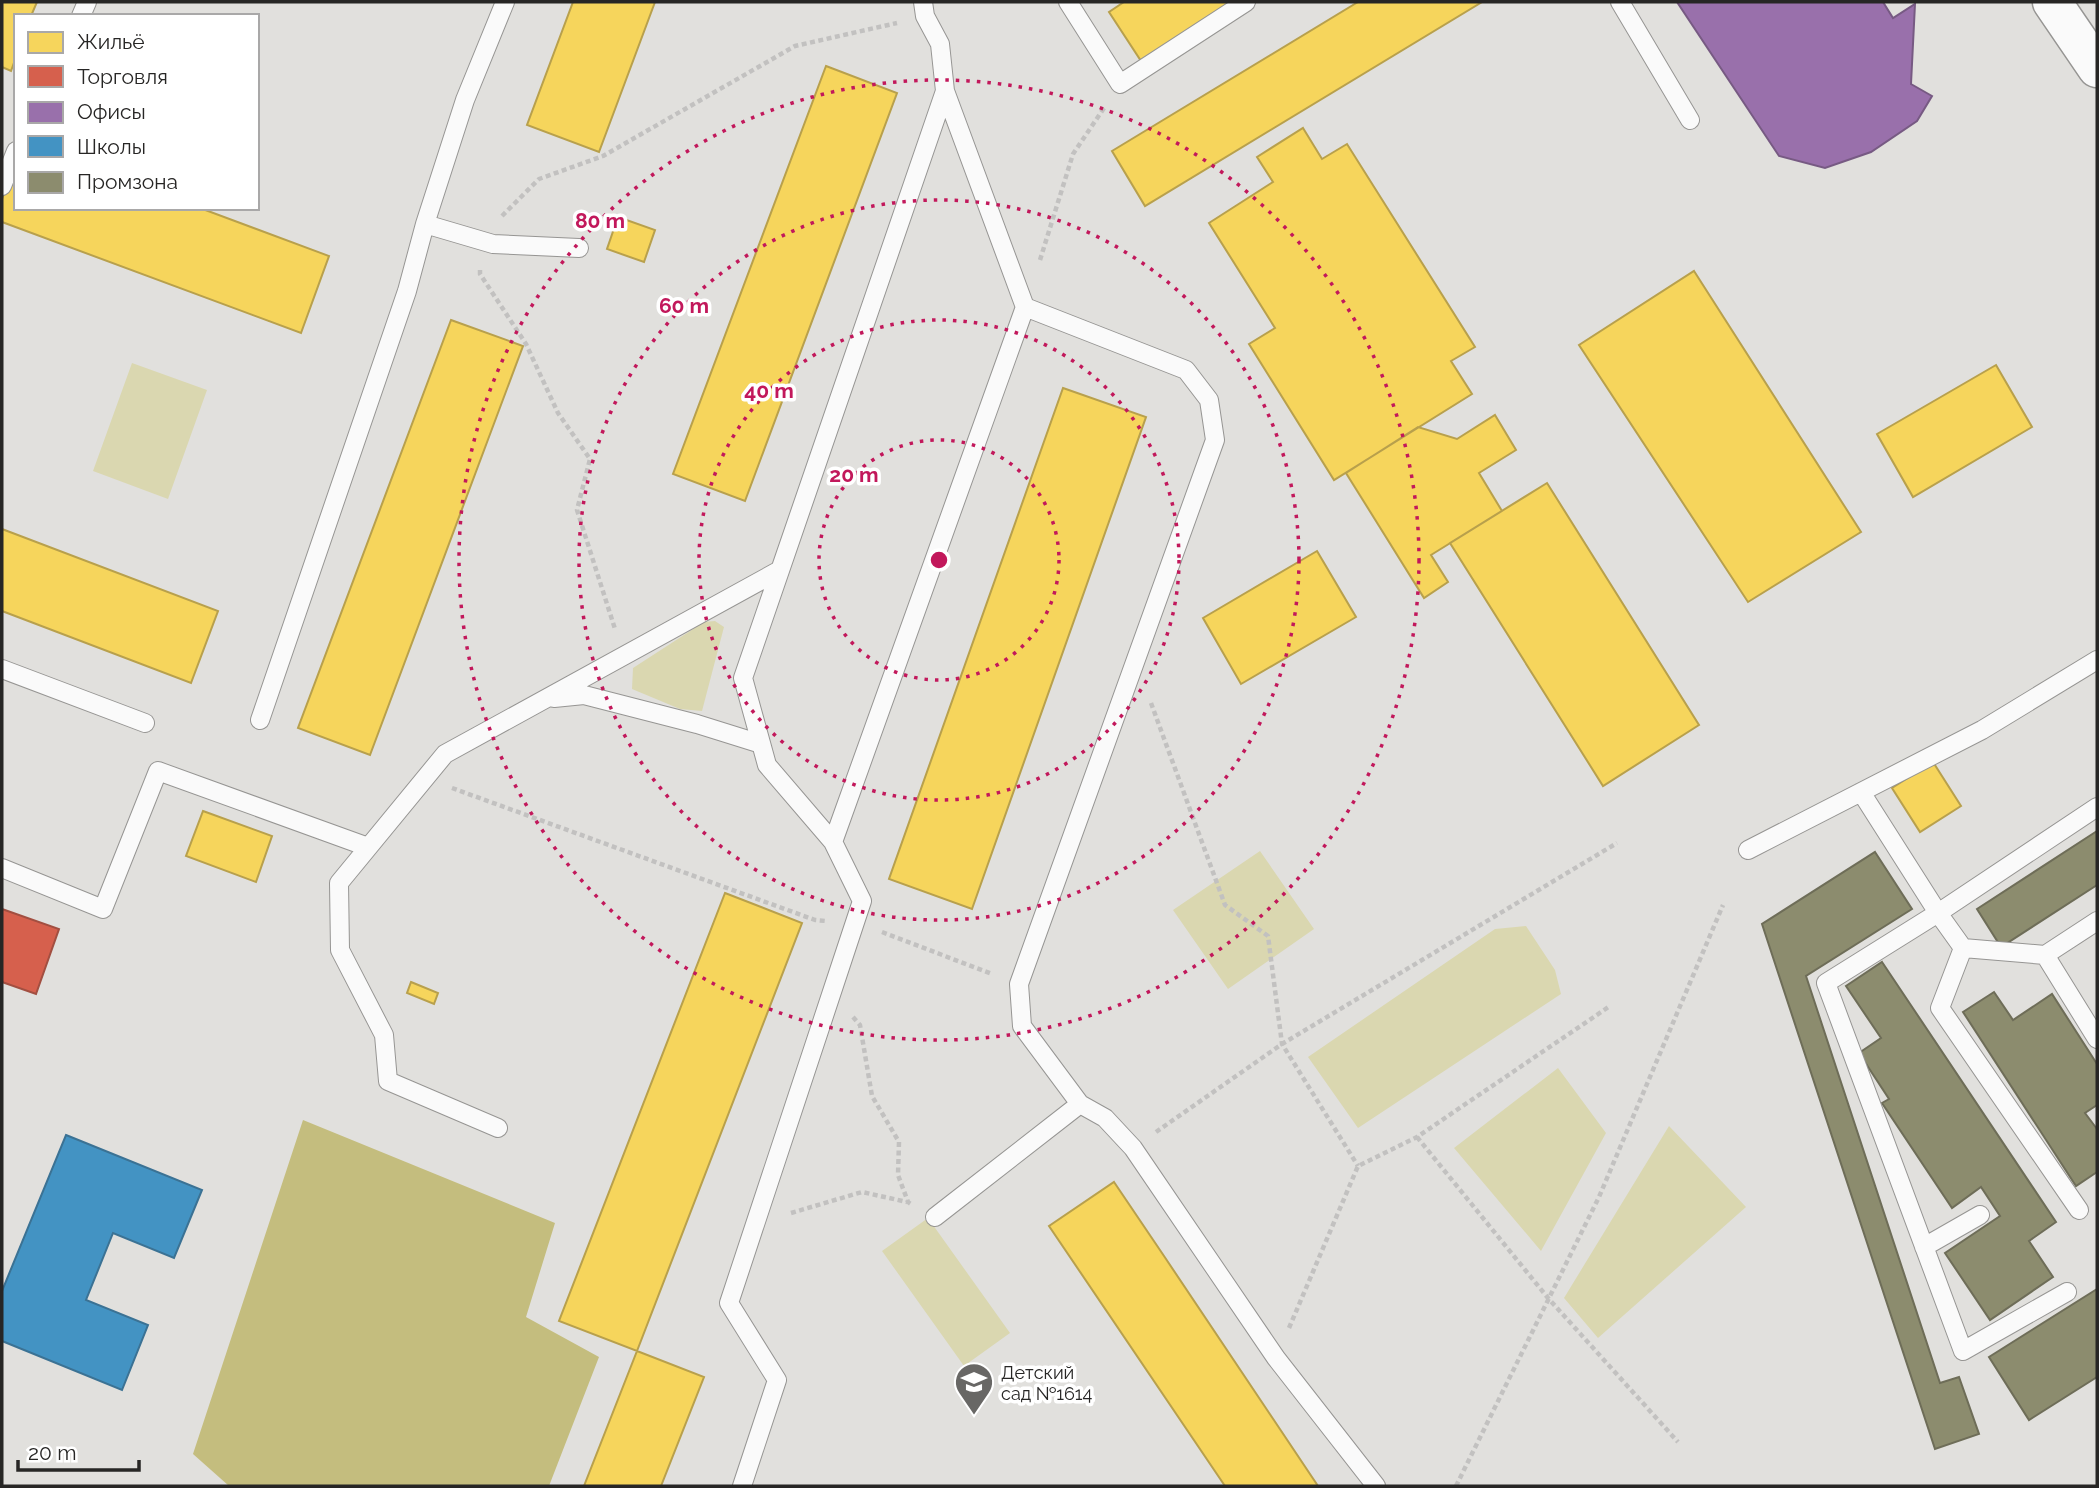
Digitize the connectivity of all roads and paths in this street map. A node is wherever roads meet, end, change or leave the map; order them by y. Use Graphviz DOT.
graph roads {
  1 [pos="505,2"];
  2 [pos="1068,2"];
  3 [pos="1247,2"];
  4 [pos="1620,2"];
  5 [pos="2052,2"];
  6 [pos="924,9"];
  7 [pos="2097,68"];
  8 [pos="1120,84"];
  9 [pos="945,92"];
  10 [pos="1690,120"];
  11 [pos="14,156"];
  12 [pos="2,186"];
  13 [pos="425,224"];
  14 [pos="477,240"];
  15 [pos="579,248"];
  16 [pos="1025,307"];
  17 [pos="780,570"];
  18 [pos="623,656"];
  19 [pos="2097,660"];
  20 [pos="1135,661"];
  21 [pos="2,669"];
  22 [pos="547,698"];
  23 [pos="260,720"];
  24 [pos="145,723"];
  25 [pos="761,744"];
  26 [pos="425,778"];
  27 [pos="1861,792"];
  28 [pos="2097,807"];
  29 [pos="833,842"];
  30 [pos="1617,843"];
  31 [pos="368,847"];
  32 [pos="1748,850"];
  33 [pos="2,868"];
  34 [pos="1723,905"];
  35 [pos="1938,913"];
  36 [pos="2097,921"];
  37 [pos="855,922"];
  38 [pos="1963,948"];
  39 [pos="2045,955"];
  40 [pos="1019,984"];
  41 [pos="831,993"];
  42 [pos="1610,1006"];
  43 [pos="2097,1039"];
  44 [pos="1282,1044"];
  45 [pos="1080,1104"];
  46 [pos="498,1128"];
  47 [pos="1417,1137"];
  48 [pos="1133,1148"];
  49 [pos="1358,1166"];
  50 [pos="908,1202"];
  51 [pos="2079,1210"];
  52 [pos="1980,1215"];
  53 [pos="935,1217"];
  54 [pos="755,1223"];
  55 [pos="1924,1247"];
  56 [pos="2067,1292"];
  57 [pos="1549,1298"];
  58 [pos="1276,1358"];
  59 [pos="1678,1443"];
  60 [pos="742,1486"];
  61 [pos="1376,1486"];
  62 [pos="1456,1486"];
  1 -- 13 [label="lane"];
  2 -- 8 [label="lane"];
  3 -- 8 [label="lane"];
  4 -- 10 [label="lane"];
  5 -- 7 [label="main road"];
  6 -- 9 [label="lane"];
  6 -- 14 [label="path"];
  8 -- 16 [label="path"];
  9 -- 16 [label="lane"];
  9 -- 17 [label="lane"];
  11 -- 12 [label="lane"];
  13 -- 14 [label="lane"];
  13 -- 23 [label="lane"];
  14 -- 15 [label="lane"];
  14 -- 18 [label="path"];
  16 -- 20 [label="lane"];
  16 -- 29 [label="lane"];
  17 -- 18 [label="lane"];
  17 -- 25 [label="lane"];
  18 -- 22 [label="lane"];
  19 -- 27 [label="lane"];
  20 -- 40 [label="lane"];
  20 -- 44 [label="path"];
  21 -- 24 [label="lane"];
  22 -- 25 [label="lane"];
  22 -- 26 [label="lane"];
  25 -- 29 [label="lane"];
  26 -- 31 [label="lane"];
  26 -- 37 [label="path"];
  27 -- 32 [label="lane"];
  27 -- 35 [label="lane"];
  28 -- 35 [label="lane"];
  29 -- 37 [label="lane"];
  30 -- 44 [label="path"];
  31 -- 33 [label="lane"];
  31 -- 46 [label="lane"];
  34 -- 57 [label="path"];
  35 -- 38 [label="lane"];
  35 -- 55 [label="lane"];
  36 -- 39 [label="lane"];
  37 -- 40 [label="path"];
  37 -- 41 [label="lane"];
  38 -- 39 [label="lane"];
  38 -- 51 [label="lane"];
  39 -- 43 [label="lane"];
  40 -- 45 [label="lane"];
  41 -- 50 [label="path"];
  41 -- 54 [label="lane"];
  42 -- 47 [label="path"];
  44 -- 48 [label="path"];
  44 -- 49 [label="path"];
  45 -- 48 [label="lane"];
  45 -- 53 [label="lane"];
  47 -- 49 [label="path"];
  47 -- 57 [label="path"];
  48 -- 58 [label="lane"];
  49 -- 58 [label="path"];
  50 -- 53 [label="path"];
  50 -- 54 [label="path"];
  52 -- 55 [label="lane"];
  54 -- 60 [label="lane"];
  55 -- 56 [label="lane"];
  57 -- 59 [label="path"];
  57 -- 62 [label="path"];
  58 -- 61 [label="lane"];
}
